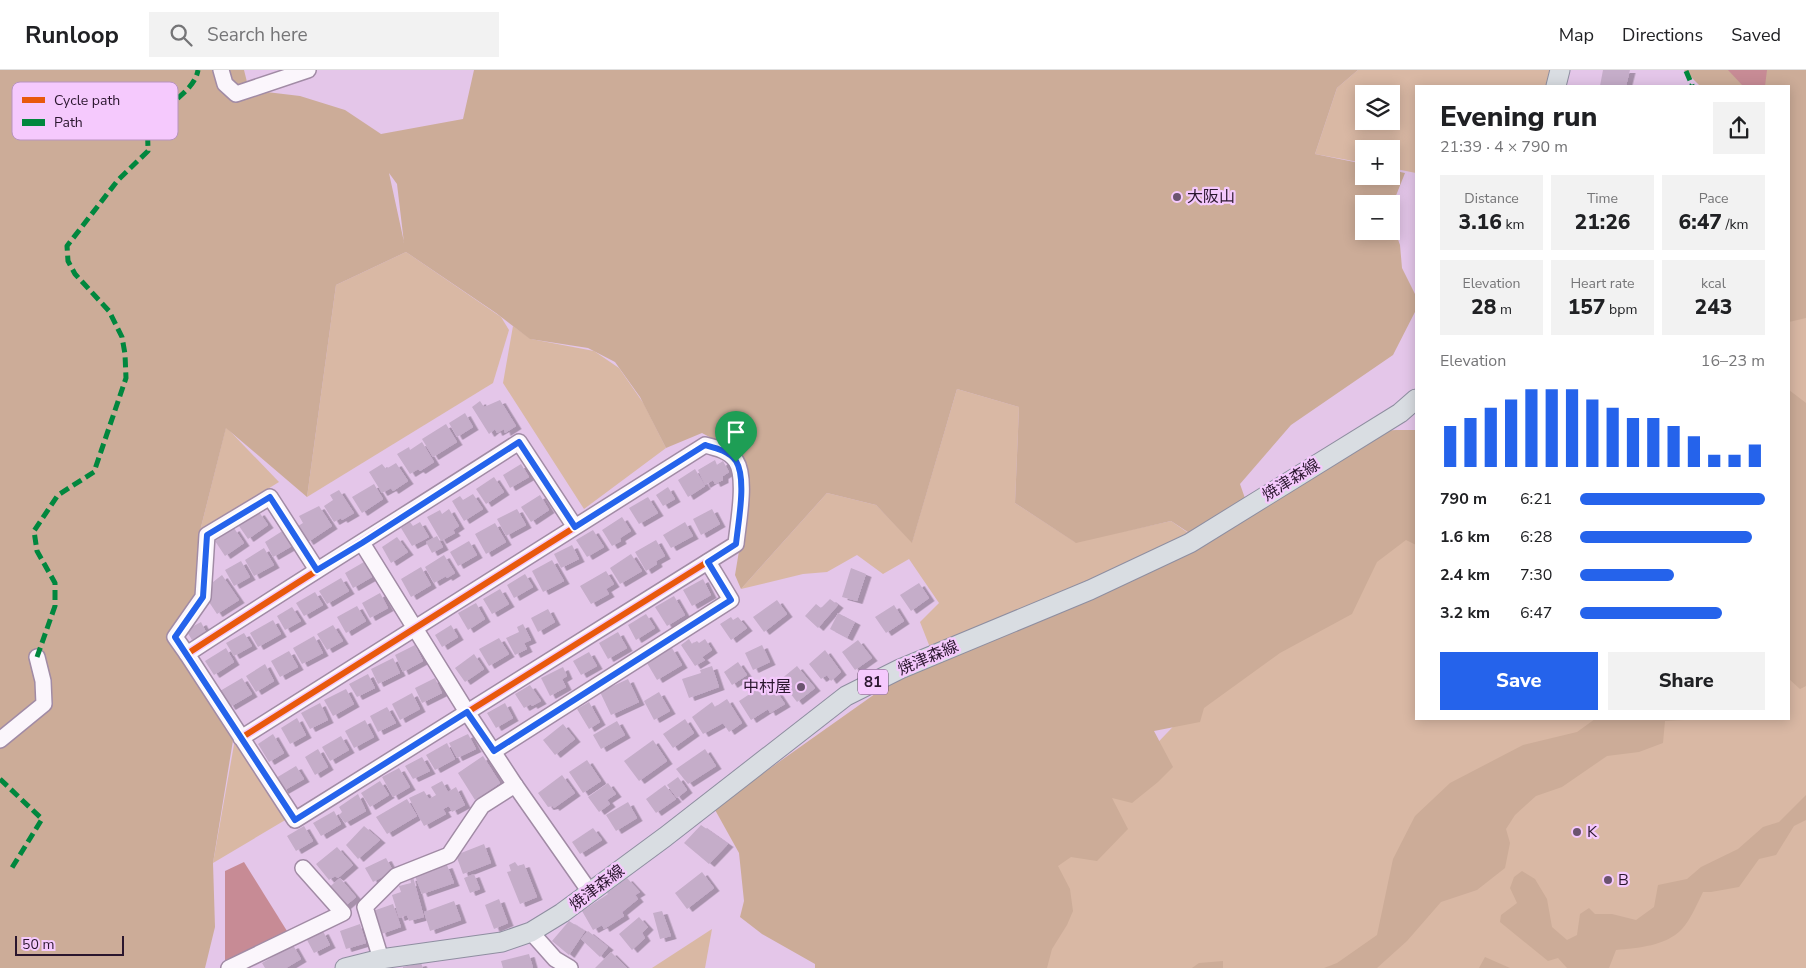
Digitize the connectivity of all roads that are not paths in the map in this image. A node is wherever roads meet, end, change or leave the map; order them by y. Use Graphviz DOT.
graph roads {
  1 [pos="221,70"];
  2 [pos="308,70"];
  3 [pos="1560,70"];
  4 [pos="1556,85"];
  5 [pos="1415,400"];
  6 [pos="575,527"];
  7 [pos="362,543"];
  8 [pos="708,562"];
  9 [pos="317,570"];
  10 [pos="414,629"];
  11 [pos="187,654"];
  12 [pos="37,658"];
  13 [pos="467,712"];
  14 [pos="241,738"];
  15 [pos="0,740"];
  16 [pos="494,751"];
  17 [pos="515,785"];
  18 [pos="303,868"];
  19 [pos="590,892"];
  20 [pos="531,932"];
  21 [pos="381,959"];
  22 [pos="229,968"];
  23 [pos="345,968"];
  24 [pos="570,968"];
  1 -- 2 [label="street"];
  3 -- 4 [label="main road"];
  5 -- 19 [label="main road, 焼津森線 / 81"];
  6 -- 7 [label="street"];
  6 -- 8 [label="street"];
  6 -- 10 [label="street"];
  7 -- 9 [label="street"];
  7 -- 10 [label="street"];
  8 -- 13 [label="street"];
  8 -- 16 [label="street"];
  9 -- 11 [label="street"];
  9 -- 11 [label="street"];
  10 -- 13 [label="street"];
  10 -- 14 [label="street"];
  11 -- 14 [label="street"];
  12 -- 15 [label="street"];
  13 -- 14 [label="street"];
  13 -- 16 [label="street"];
  16 -- 17 [label="street"];
  17 -- 19 [label="street"];
  17 -- 21 [label="street"];
  18 -- 22 [label="street"];
  19 -- 20 [label="main road, 焼津森線 / 81"];
  20 -- 21 [label="main road, 焼津森線 / 81"];
  20 -- 24 [label="street"];
  21 -- 23 [label="main road, 焼津森線 / 81"];
}
